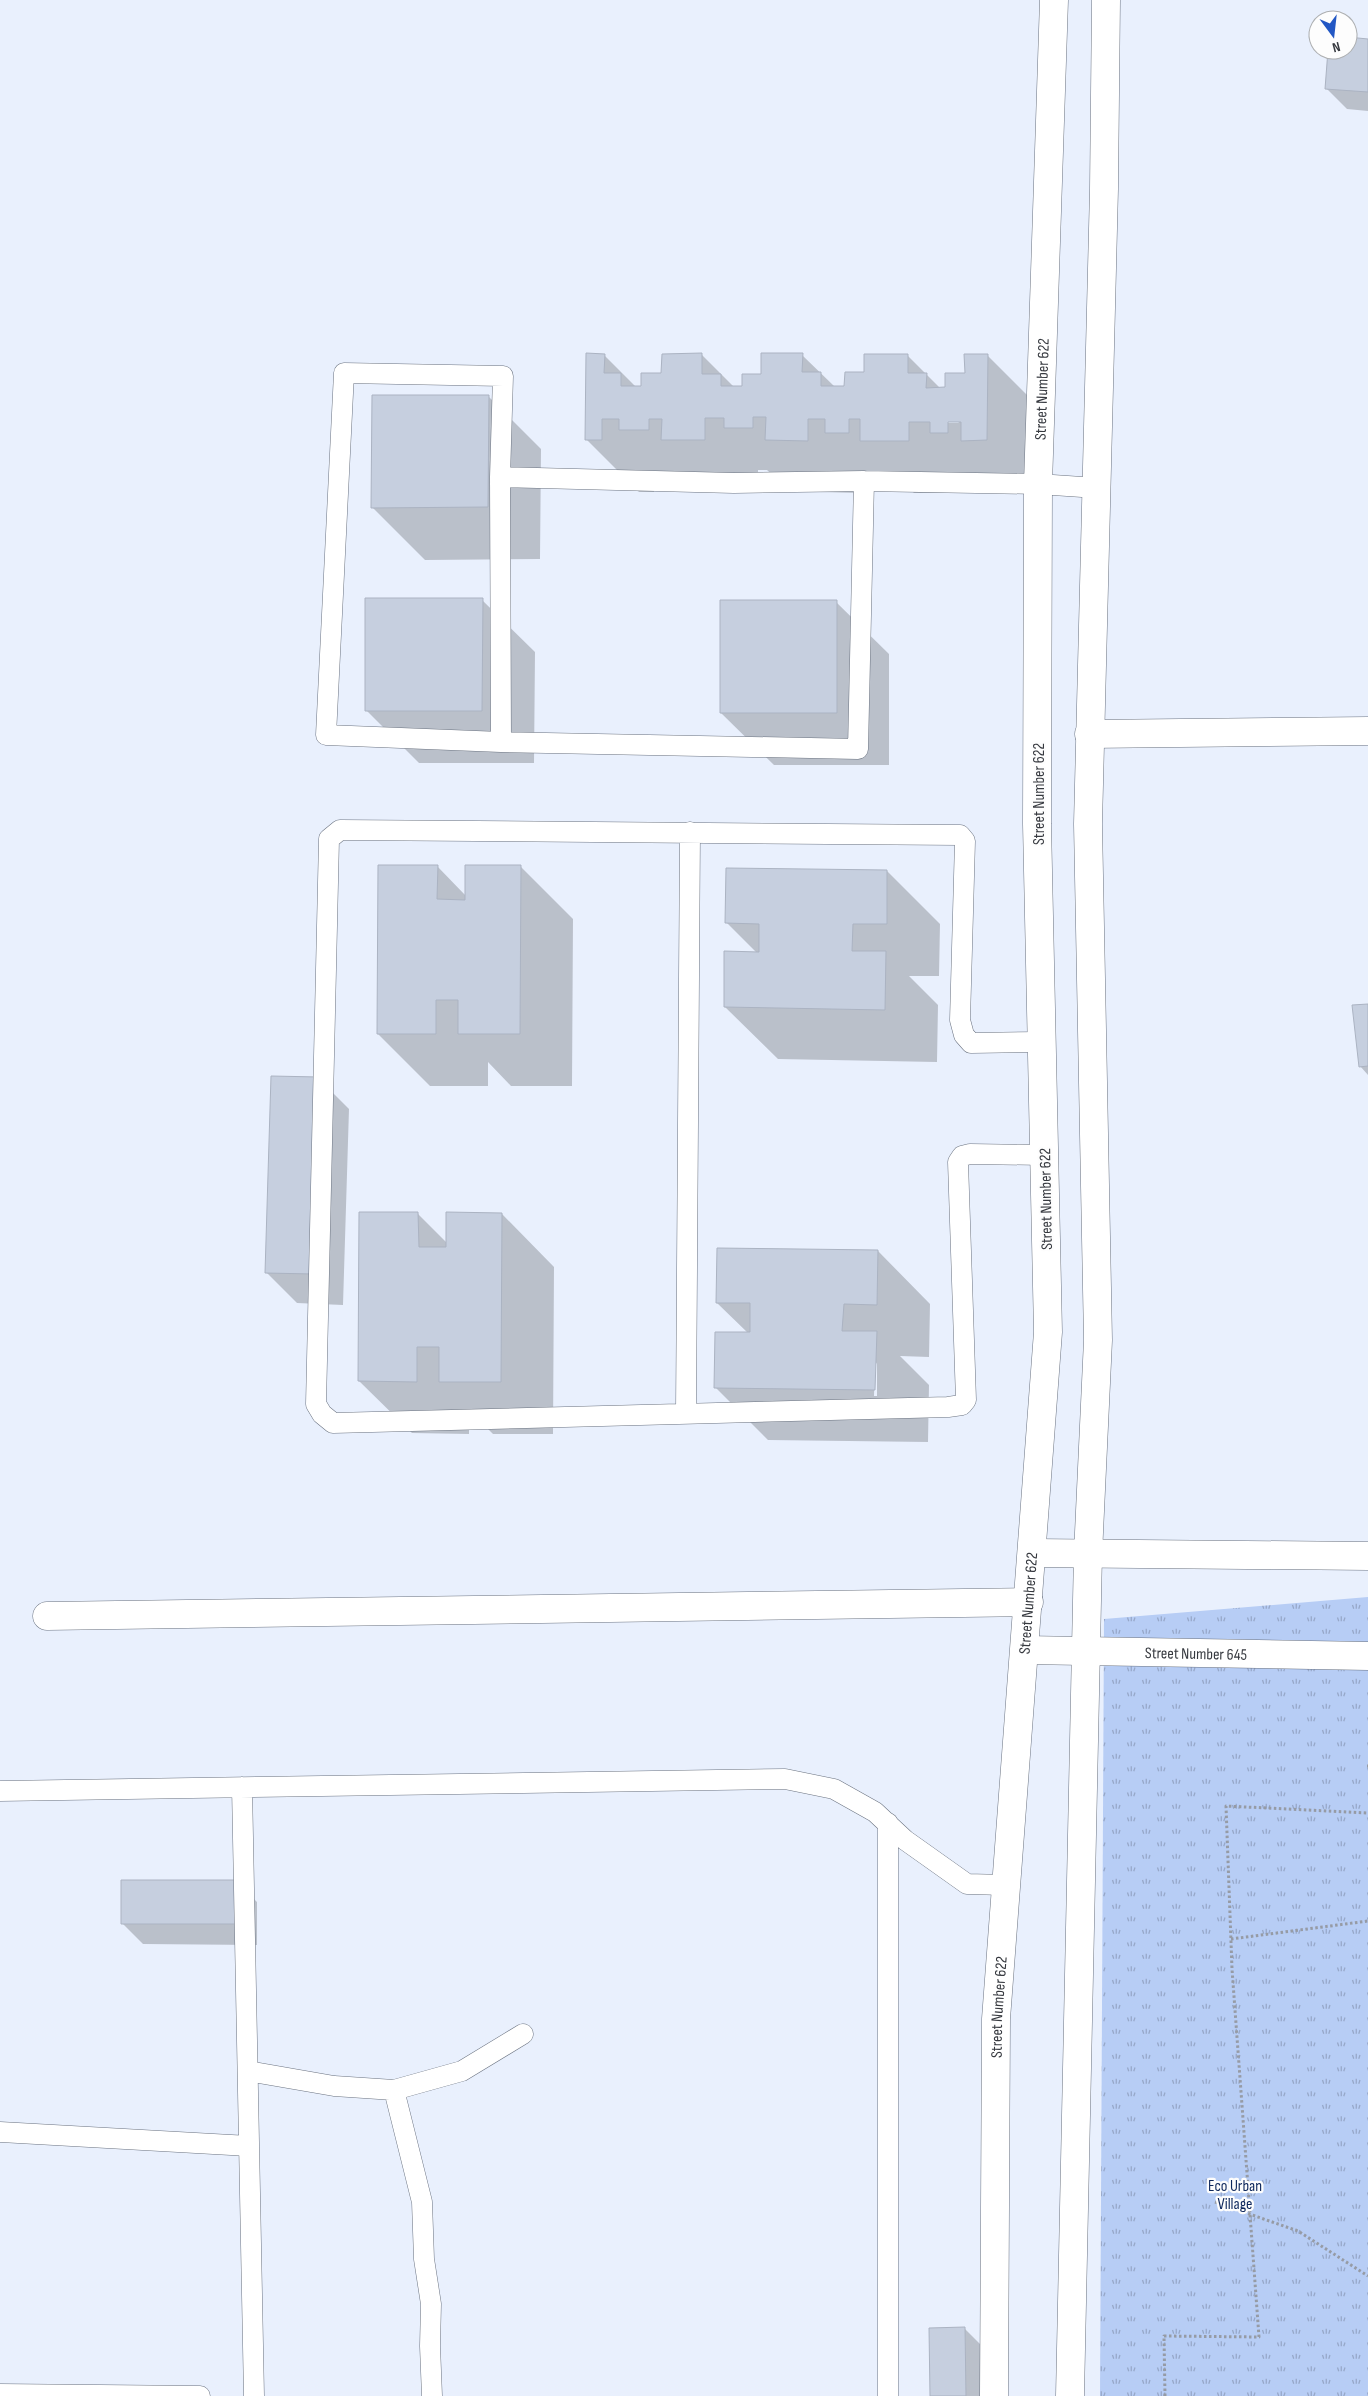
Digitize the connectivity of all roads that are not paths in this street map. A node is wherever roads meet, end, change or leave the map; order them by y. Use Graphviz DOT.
graph roads {
  1 [pos="1054,0"];
  2 [pos="1106,0"];
  3 [pos="500,477"];
  4 [pos="864,481"];
  5 [pos="1038,484"];
  6 [pos="1096,488"];
  7 [pos="1368,731"];
  8 [pos="1090,734"];
  9 [pos="501,742"];
  10 [pos="690,832"];
  11 [pos="1042,1042"];
  12 [pos="1044,1155"];
  13 [pos="686,1414"];
  14 [pos="1033,1553"];
  15 [pos="1088,1554"];
  16 [pos="1368,1556"];
  17 [pos="1029,1602"];
  18 [pos="46,1616"];
  19 [pos="1025,1650"];
  20 [pos="1087,1652"];
  21 [pos="1368,1656"];
  22 [pos="242,1787"];
  23 [pos="0,1791"];
  24 [pos="888,1823"];
  25 [pos="1006,1885"];
  26 [pos="523,2034"];
  27 [pos="248,2071"];
  28 [pos="394,2090"];
  29 [pos="0,2132"];
  30 [pos="249,2146"];
  31 [pos="0,2394"];
  32 [pos="200,2396"];
  33 [pos="254,2396"];
  34 [pos="432,2396"];
  35 [pos="888,2396"];
  36 [pos="994,2396"];
  37 [pos="1070,2396"];
  1 -- 5 [label="street, Street Number 622"];
  2 -- 6 [label="street"];
  3 -- 4 [label="lane"];
  3 -- 9 [label="lane"];
  3 -- 9 [label="lane"];
  4 -- 5 [label="lane"];
  4 -- 9 [label="lane"];
  5 -- 6 [label="lane"];
  5 -- 11 [label="street, Street Number 622"];
  6 -- 8 [label="street"];
  7 -- 8 [label="street"];
  8 -- 15 [label="street"];
  10 -- 11 [label="lane"];
  10 -- 13 [label="lane"];
  10 -- 13 [label="lane"];
  11 -- 12 [label="street, Street Number 622"];
  12 -- 13 [label="lane"];
  12 -- 14 [label="street, Street Number 622"];
  14 -- 15 [label="street"];
  14 -- 17 [label="street, Street Number 622"];
  15 -- 16 [label="street"];
  15 -- 20 [label="street"];
  17 -- 18 [label="street"];
  17 -- 19 [label="street, Street Number 622"];
  19 -- 20 [label="street, Street Number 645"];
  19 -- 25 [label="street, Street Number 622"];
  20 -- 21 [label="street, Street Number 645"];
  20 -- 37 [label="street"];
  22 -- 23 [label="lane"];
  22 -- 24 [label="lane"];
  22 -- 27 [label="lane"];
  24 -- 25 [label="lane"];
  24 -- 35 [label="lane"];
  25 -- 36 [label="street, Street Number 622"];
  26 -- 28 [label="lane"];
  27 -- 28 [label="lane"];
  27 -- 30 [label="lane"];
  28 -- 34 [label="lane"];
  29 -- 30 [label="lane"];
  30 -- 33 [label="lane"];
  31 -- 32 [label="lane"];
}
